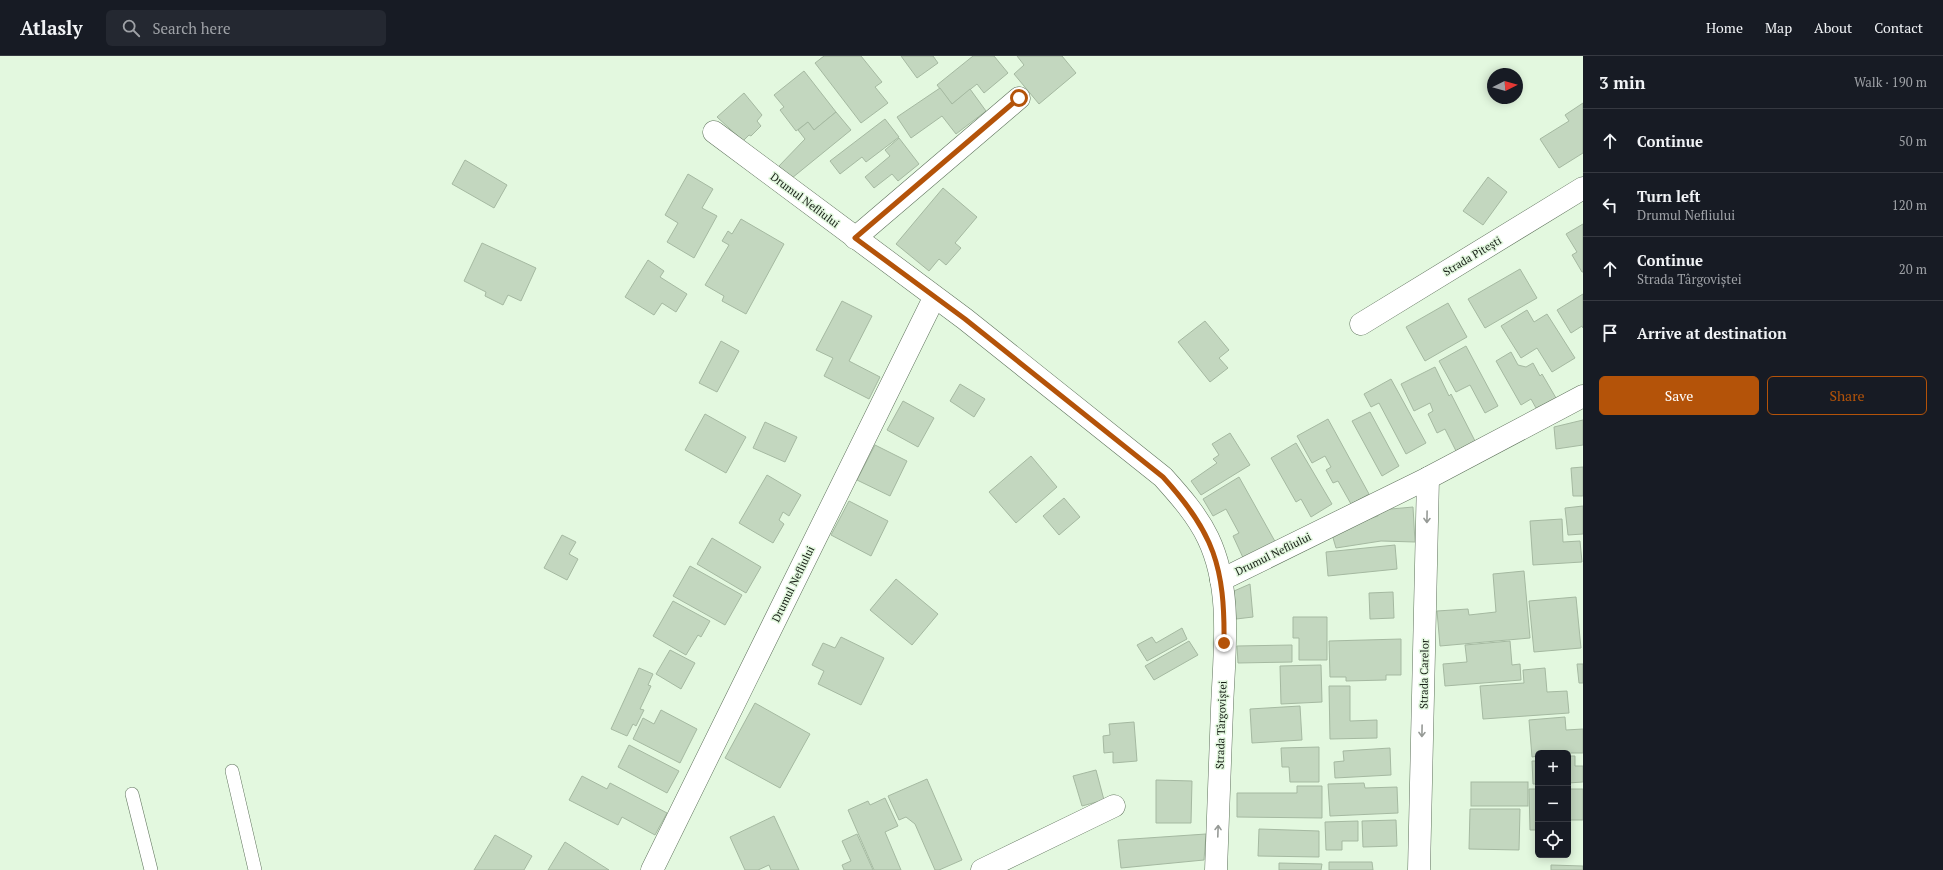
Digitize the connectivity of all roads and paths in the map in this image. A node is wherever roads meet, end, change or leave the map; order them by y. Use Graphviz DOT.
graph roads {
  1 [pos="1019,98"];
  2 [pos="714,132"];
  3 [pos="1583,188"];
  4 [pos="855,238"];
  5 [pos="934,298"];
  6 [pos="1361,324"];
  7 [pos="1583,396"];
  8 [pos="1428,478"];
  9 [pos="1221,580"];
  10 [pos="232,771"];
  11 [pos="132,794"];
  12 [pos="1114,806"];
  13 [pos="151,870"];
  14 [pos="255,870"];
  15 [pos="652,870"];
  16 [pos="982,870"];
  17 [pos="1216,870"];
  18 [pos="1419,870"];
  1 -- 4 [label="street"];
  2 -- 4 [label="street, Drumul Nefliului"];
  3 -- 6 [label="street, Strada Pitești"];
  4 -- 5 [label="street, Drumul Nefliului"];
  5 -- 9 [label="street, Drumul Nefliului"];
  5 -- 15 [label="street, Drumul Nefliului"];
  7 -- 8 [label="street, Drumul Nefliului"];
  8 -- 9 [label="street, Drumul Nefliului"];
  8 -- 18 [label="street, Strada Carelor, one-way"];
  17 -- 9 [label="street, Strada Târgoviștei, one-way"];
  10 -- 14 [label="lane"];
  11 -- 13 [label="lane"];
  12 -- 16 [label="street"];
}
